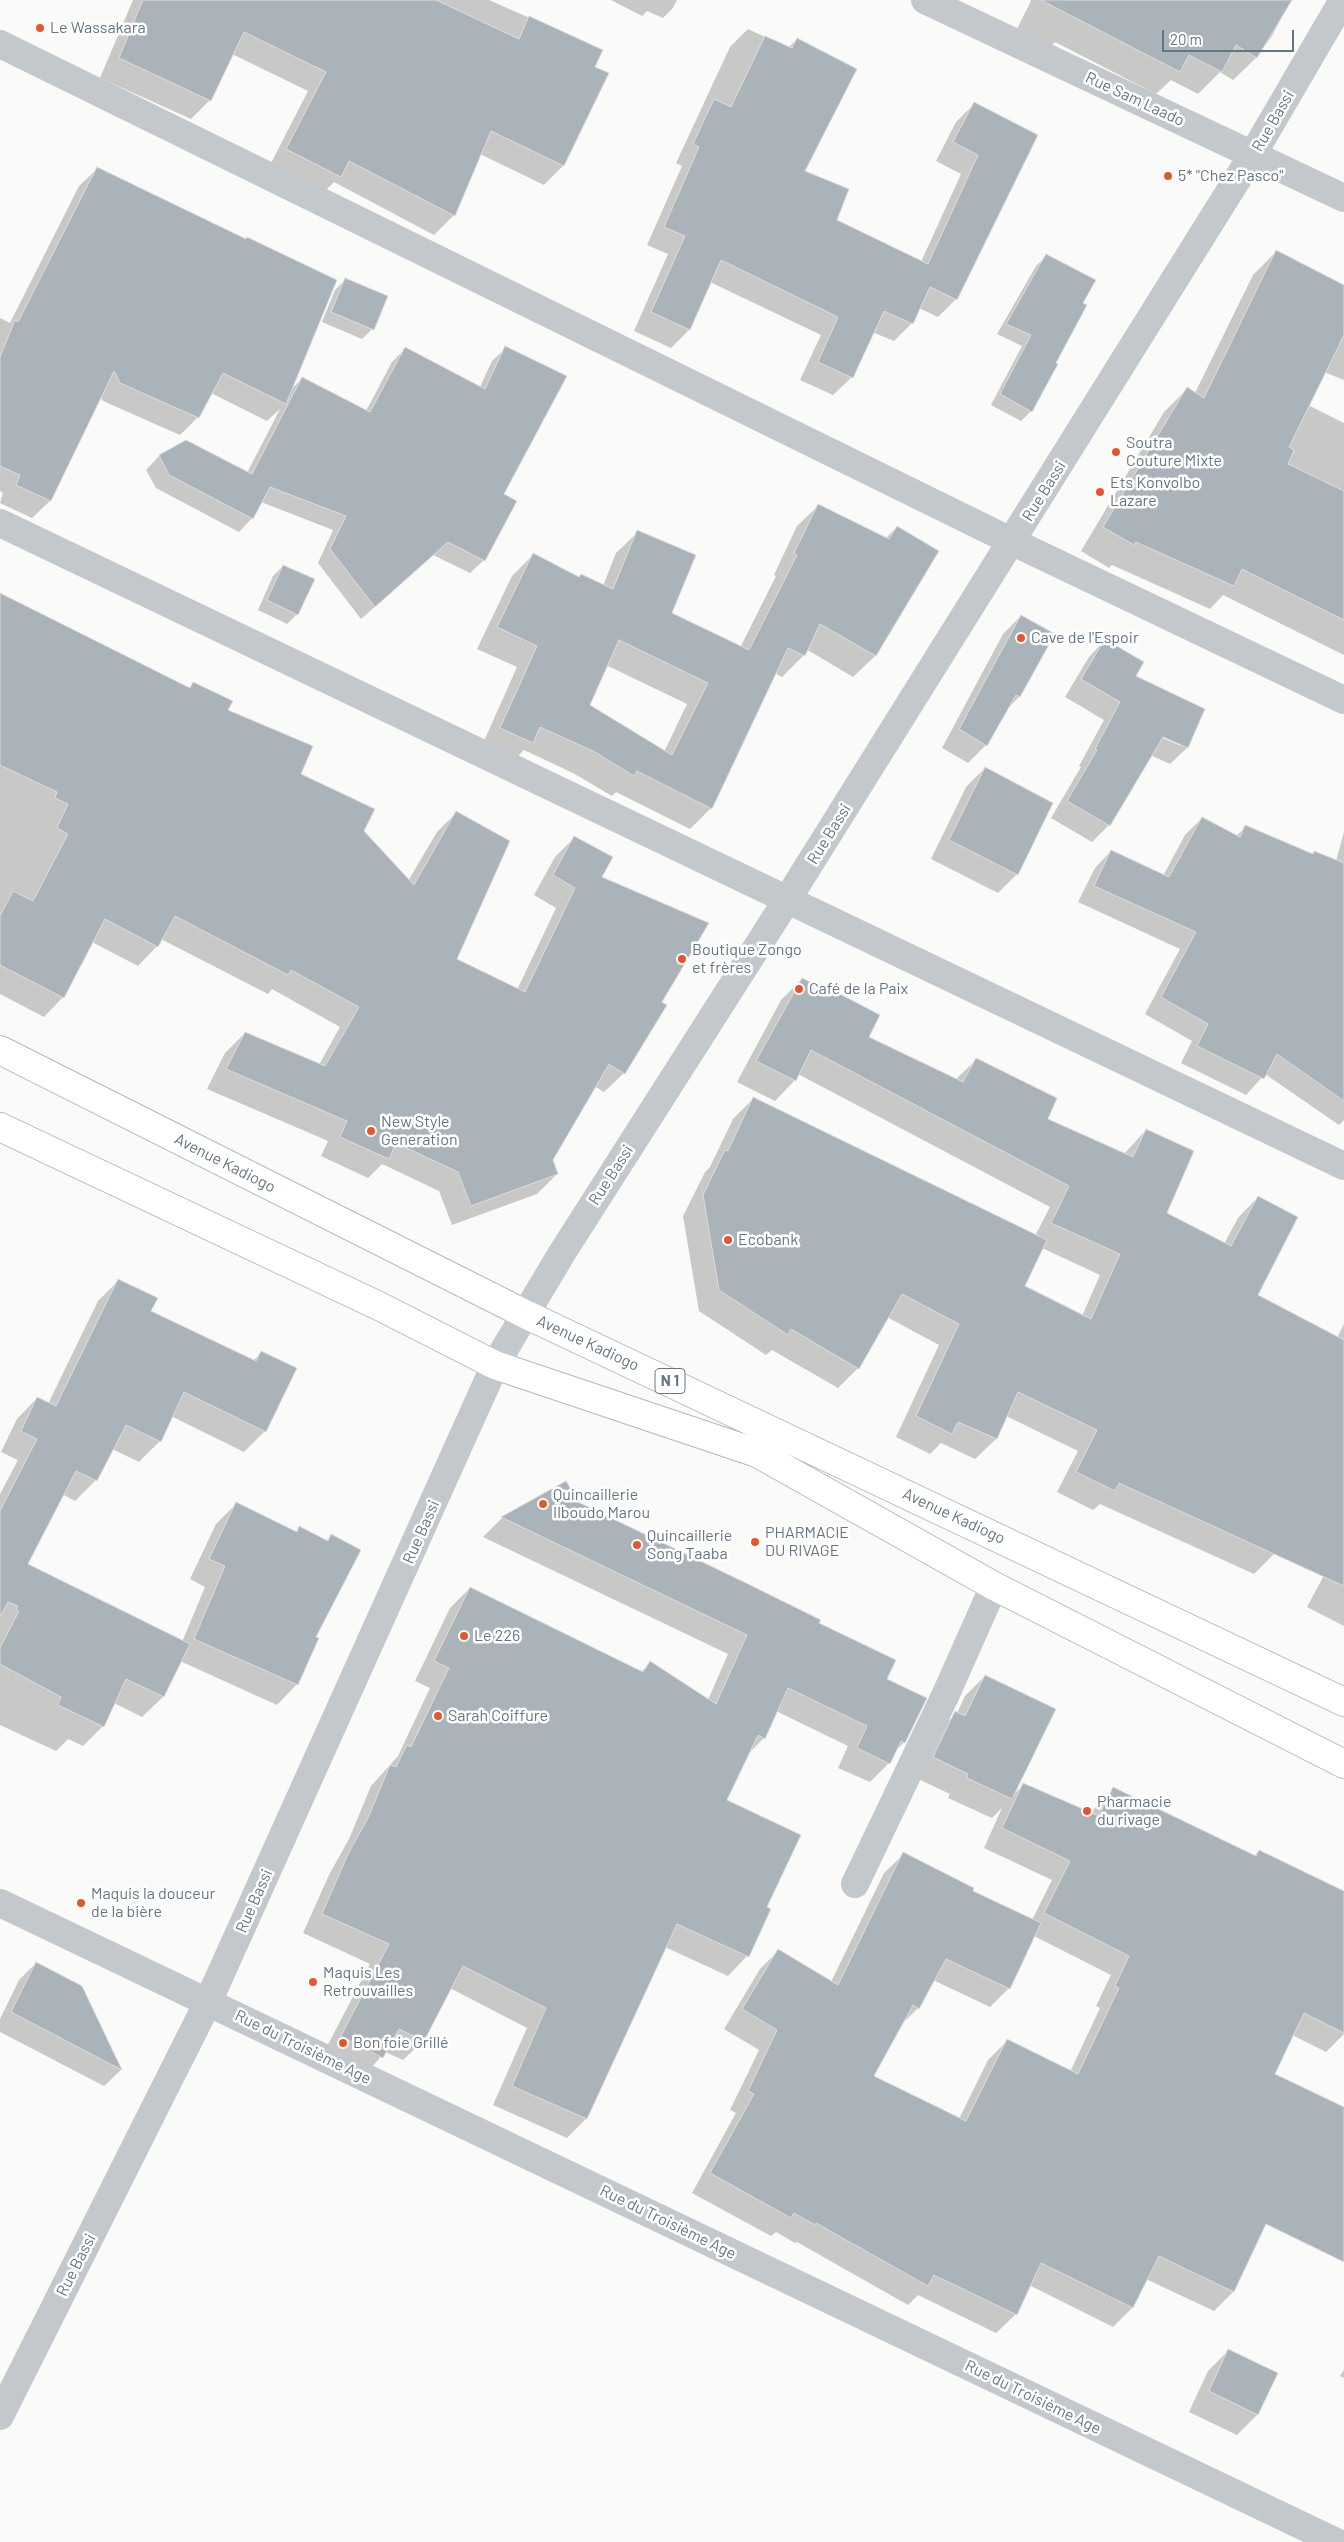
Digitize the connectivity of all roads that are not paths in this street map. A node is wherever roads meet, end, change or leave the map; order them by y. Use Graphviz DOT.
graph roads {
  1 [pos="925,0"];
  2 [pos="1342,0"];
  3 [pos="0,44"];
  4 [pos="1253,154"];
  5 [pos="1344,198"];
  6 [pos="0,523"];
  7 [pos="1012,542"];
  8 [pos="1344,700"];
  9 [pos="787,900"];
  10 [pos="0,1050"];
  11 [pos="0,1127"];
  12 [pos="1344,1166"];
  13 [pos="525,1314"];
  14 [pos="495,1366"];
  15 [pos="994,1586"];
  16 [pos="1344,1702"];
  17 [pos="1344,1764"];
  18 [pos="855,1884"];
  19 [pos="0,1902"];
  20 [pos="208,2002"];
  21 [pos="0,2416"];
  22 [pos="1336,2542"];
  1 -- 4 [label="street, Rue Sam Laado"];
  2 -- 4 [label="street, Rue Bassi"];
  3 -- 7 [label="street"];
  4 -- 5 [label="street, Rue Sam Laado"];
  4 -- 7 [label="street, Rue Bassi"];
  6 -- 9 [label="street"];
  7 -- 8 [label="street"];
  7 -- 9 [label="street, Rue Bassi"];
  9 -- 12 [label="street"];
  9 -- 13 [label="street, Rue Bassi"];
  10 -- 13 [label="highway, Avenue Kadiogo / N 1"];
  11 -- 14 [label="highway, N 1"];
  13 -- 14 [label="street, Rue Bassi"];
  13 -- 16 [label="highway, Avenue Kadiogo / N 1"];
  14 -- 15 [label="highway, N 1"];
  14 -- 20 [label="street, Rue Bassi"];
  15 -- 17 [label="highway, N 1"];
  15 -- 18 [label="street"];
  19 -- 20 [label="street, Rue du Troisième Age"];
  20 -- 21 [label="street, Rue Bassi"];
  20 -- 22 [label="street, Rue du Troisième Age"];
}
